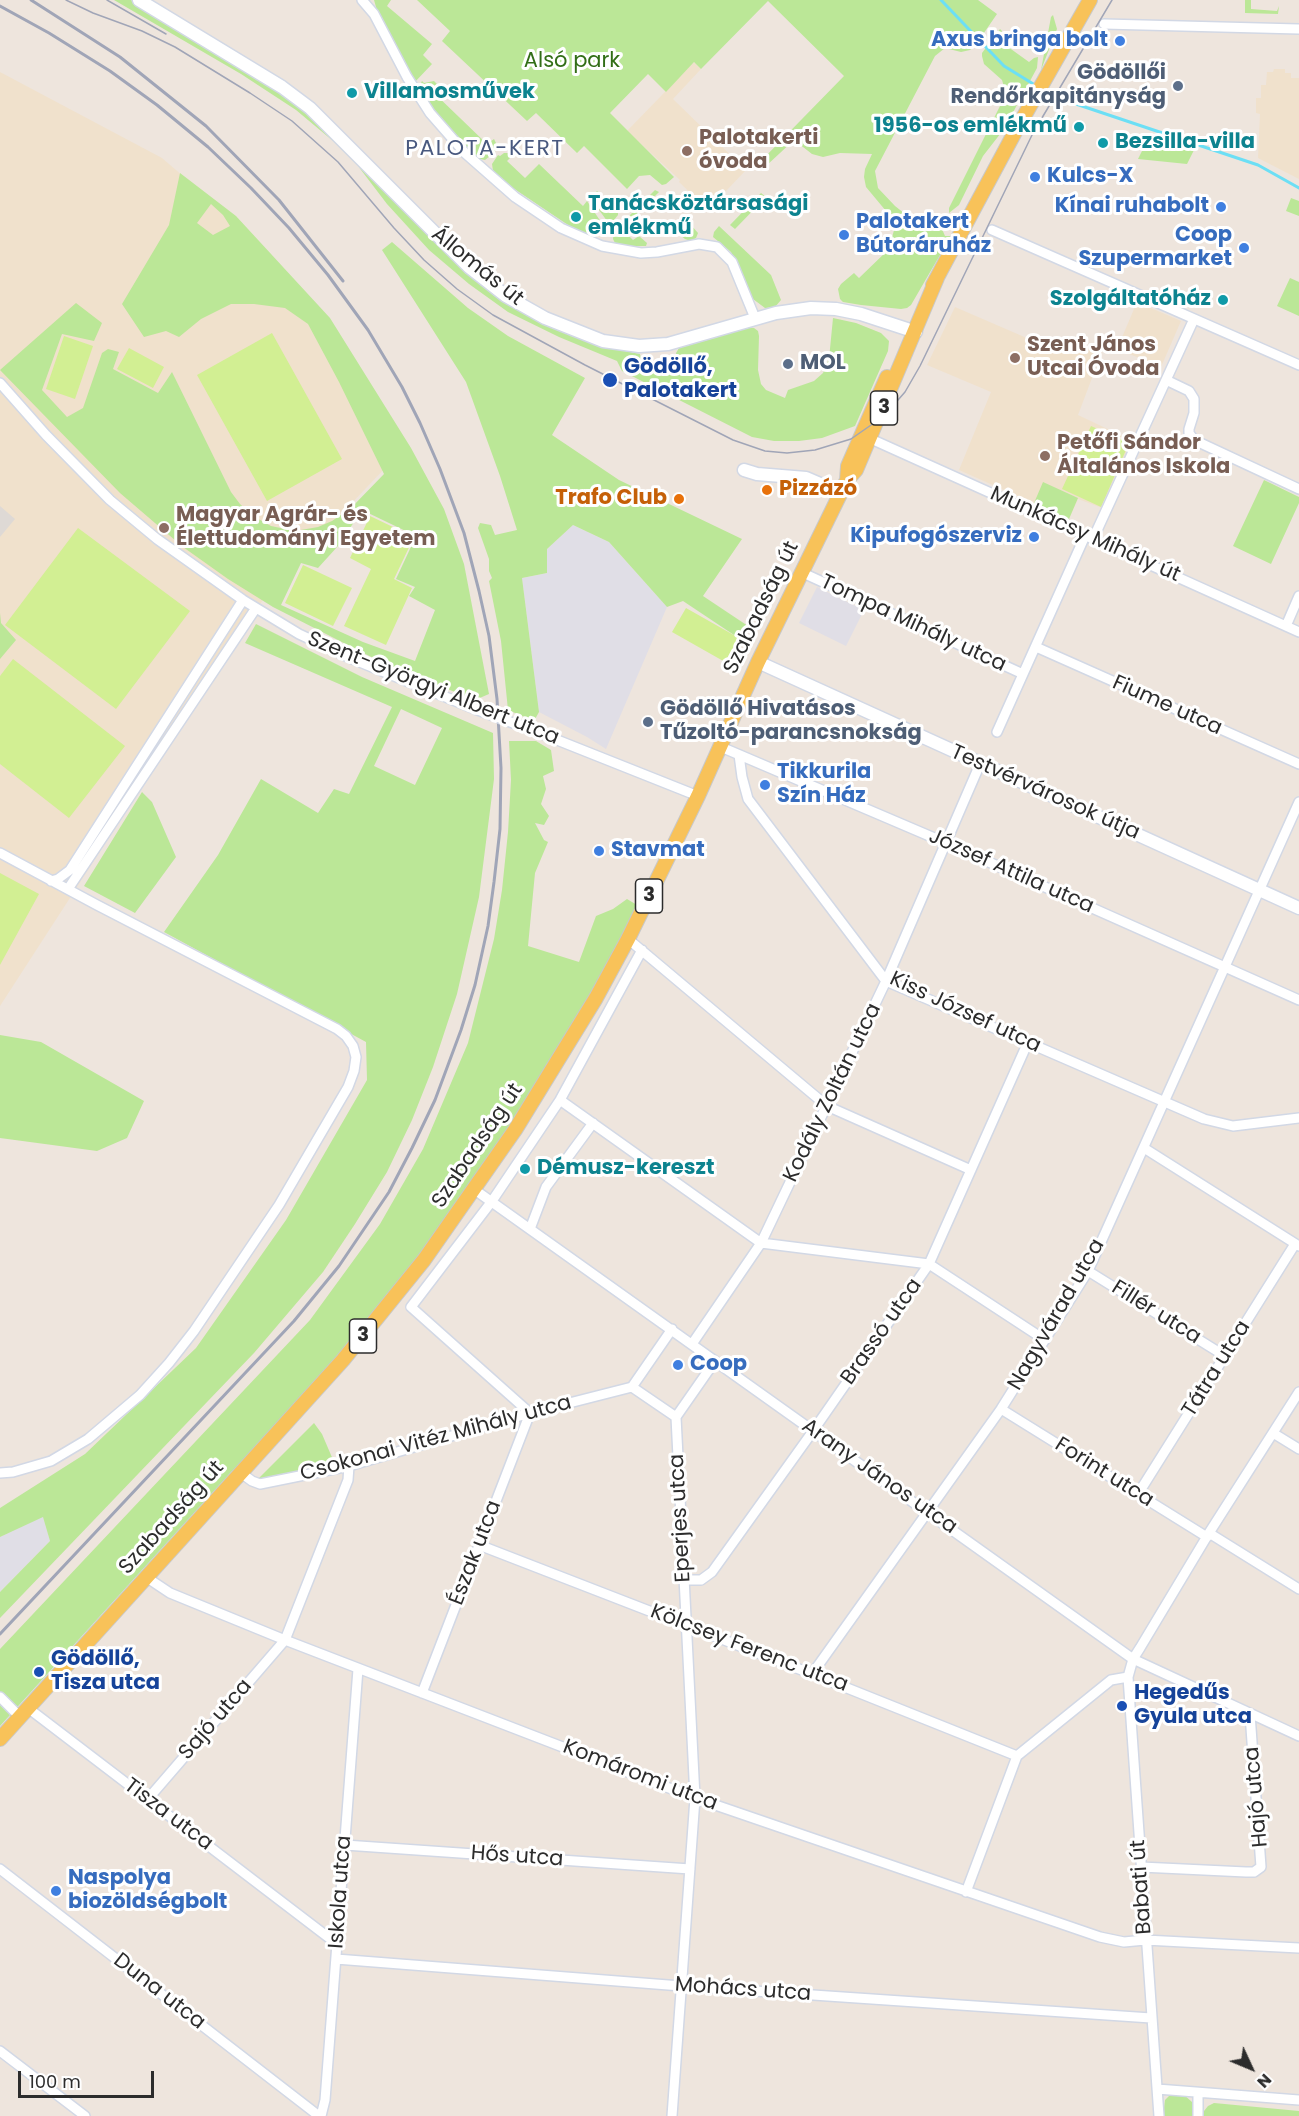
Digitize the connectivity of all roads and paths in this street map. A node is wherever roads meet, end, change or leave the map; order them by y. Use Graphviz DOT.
graph roads {
  1 [pos="1084,0"];
  2 [pos="1090,0"];
  3 [pos="144,1"];
  4 [pos="365,1"];
  5 [pos="1082,14"];
  6 [pos="1104,24"];
  7 [pos="1299,29"];
  8 [pos="992,230"];
  9 [pos="755,318"];
  10 [pos="1194,319"];
  11 [pos="913,331"];
  12 [pos="1299,365"];
  13 [pos="1166,380"];
  14 [pos="0,383"];
  15 [pos="871,439"];
  16 [pos="744,470"];
  17 [pos="847,480"];
  18 [pos="1299,489"];
  19 [pos="841,493"];
  20 [pos="1089,537"];
  21 [pos="803,573"];
  22 [pos="1299,596"];
  23 [pos="243,600"];
  24 [pos="256,608"];
  25 [pos="1286,626"];
  26 [pos="1299,632"];
  27 [pos="220,638"];
  28 [pos="232,644"];
  29 [pos="1036,647"];
  30 [pos="758,662"];
  31 [pos="1023,674"];
  32 [pos="997,732"];
  33 [pos="721,747"];
  34 [pos="739,755"];
  35 [pos="980,764"];
  36 [pos="1299,764"];
  37 [pos="134,772"];
  38 [pos="143,778"];
  39 [pos="699,796"];
  40 [pos="1299,802"];
  41 [pos="1294,824"];
  42 [pos="946,843"];
  43 [pos="0,853"];
  44 [pos="51,881"];
  45 [pos="68,889"];
  46 [pos="1259,890"];
  47 [pos="1299,908"];
  48 [pos="627,939"];
  49 [pos="642,950"];
  50 [pos="1225,967"];
  51 [pos="886,981"];
  52 [pos="1299,1000"];
  53 [pos="1028,1042"];
  54 [pos="560,1100"];
  55 [pos="1165,1101"];
  56 [pos="827,1106"];
  57 [pos="1299,1118"];
  58 [pos="593,1124"];
  59 [pos="1144,1148"];
  60 [pos="971,1170"];
  61 [pos="475,1190"];
  62 [pos="492,1202"];
  63 [pos="530,1229"];
  64 [pos="761,1243"];
  65 [pos="1297,1245"];
  66 [pos="928,1264"];
  67 [pos="1088,1270"];
  68 [pos="672,1329"];
  69 [pos="1045,1341"];
  70 [pos="692,1344"];
  71 [pos="1225,1356"];
  72 [pos="715,1360"];
  73 [pos="632,1387"];
  74 [pos="1299,1392"];
  75 [pos="1001,1409"];
  76 [pos="530,1413"];
  77 [pos="676,1417"];
  78 [pos="813,1431"];
  79 [pos="1273,1433"];
  80 [pos="1299,1449"];
  81 [pos="349,1466"];
  82 [pos="0,1473"];
  83 [pos="241,1473"];
  84 [pos="1138,1494"];
  85 [pos="929,1513"];
  86 [pos="1208,1535"];
  87 [pos="479,1545"];
  88 [pos="146,1577"];
  89 [pos="684,1580"];
  90 [pos="1299,1589"];
  91 [pos="685,1624"];
  92 [pos="285,1640"];
  93 [pos="1133,1659"];
  94 [pos="358,1669"];
  95 [pos="812,1674"];
  96 [pos="1128,1677"];
  97 [pos="422,1693"];
  98 [pos="0,1698"];
  99 [pos="24,1713"];
  100 [pos="1250,1714"];
  101 [pos="1299,1736"];
  102 [pos="0,1739"];
  103 [pos="1017,1756"];
  104 [pos="695,1798"];
  105 [pos="147,1800"];
  106 [pos="345,1845"];
  107 [pos="1141,1867"];
  108 [pos="0,1869"];
  109 [pos="690,1869"];
  110 [pos="966,1892"];
  111 [pos="1145,1940"];
  112 [pos="337,1944"];
  113 [pos="1299,1948"];
  114 [pos="336,1959"];
  115 [pos="681,1986"];
  116 [pos="1151,2018"];
  117 [pos="0,2051"];
  118 [pos="1157,2089"];
  119 [pos="1198,2093"];
  120 [pos="1299,2100"];
  121 [pos="85,2116"];
  122 [pos="320,2116"];
  123 [pos="672,2116"];
  124 [pos="1159,2116"];
  125 [pos="1198,2116"];
  1 -- 5 [label="main road, Szabadság út / 3"];
  2 -- 5 [label="main road, Szabadság út / 3"];
  3 -- 9 [label="main road, Állomás út"];
  4 -- 9 [label="street"];
  5 -- 11 [label="main road, Szabadság út / 3"];
  6 -- 7 [label="street"];
  8 -- 10 [label="street"];
  9 -- 11 [label="main road, Állomás út"];
  10 -- 12 [label="street"];
  10 -- 13 [label="street"];
  11 -- 15 [label="main road, Szabadság út / 3"];
  11 -- 17 [label="main road, Szabadság út / 3"];
  13 -- 18 [label="street"];
  13 -- 20 [label="street"];
  14 -- 23 [label="street, Szent-Györgyi Albert utca"];
  15 -- 17 [label="main road, Szabadság út / 3"];
  15 -- 20 [label="street, Munkácsy Mihály út"];
  16 -- 19 [label="main road"];
  17 -- 19 [label="main road, Szabadság út / 3"];
  19 -- 21 [label="main road, Szabadság út / 3"];
  20 -- 25 [label="street, Munkácsy Mihály út"];
  20 -- 29 [label="street"];
  21 -- 30 [label="main road, Szabadság út / 3"];
  21 -- 31 [label="street, Tompa Mihály utca"];
  22 -- 25 [label="street"];
  23 -- 24 [label="street, Szent-Györgyi Albert utca"];
  23 -- 27 [label="street"];
  24 -- 28 [label="street"];
  24 -- 39 [label="street, Szent-Györgyi Albert utca, bridge"];
  25 -- 26 [label="street, Munkácsy Mihály út"];
  27 -- 28 [label="street"];
  27 -- 37 [label="street"];
  28 -- 38 [label="street"];
  29 -- 31 [label="street"];
  29 -- 36 [label="street, Fiume utca"];
  30 -- 33 [label="main road, Szabadság út / 3"];
  30 -- 35 [label="main road, Testvérvárosok útja"];
  31 -- 32 [label="street"];
  33 -- 34 [label="street, József Attila utca"];
  33 -- 39 [label="main road, Szabadság út / 3"];
  34 -- 42 [label="street, József Attila utca"];
  34 -- 51 [label="street, Kiss József utca"];
  35 -- 42 [label="street, Kodály Zoltán utca"];
  35 -- 46 [label="main road, Testvérvárosok útja"];
  37 -- 38 [label="street"];
  37 -- 44 [label="street"];
  38 -- 45 [label="street"];
  39 -- 48 [label="main road, Szabadság út / 3"];
  40 -- 41 [label="street, Nagyvárad utca"];
  41 -- 46 [label="street, Nagyvárad utca"];
  42 -- 50 [label="street, József Attila utca"];
  42 -- 51 [label="street, Kodály Zoltán utca"];
  43 -- 44 [label="street"];
  44 -- 45 [label="street"];
  45 -- 82 [label="street"];
  46 -- 47 [label="main road, Testvérvárosok útja"];
  46 -- 50 [label="street, Nagyvárad utca"];
  48 -- 49 [label="street"];
  48 -- 61 [label="main road, Szabadság út / 3"];
  49 -- 54 [label="street, Szabadság út"];
  49 -- 56 [label="street"];
  50 -- 52 [label="street, József Attila utca"];
  50 -- 55 [label="street, Nagyvárad utca"];
  51 -- 53 [label="street, Kiss József utca"];
  51 -- 56 [label="street, Kodály Zoltán utca"];
  53 -- 55 [label="street, Kiss József utca"];
  53 -- 60 [label="street, Brassó utca"];
  54 -- 58 [label="street"];
  54 -- 62 [label="street, Szabadság út"];
  55 -- 57 [label="street, Kiss József utca"];
  55 -- 59 [label="street, Nagyvárad utca"];
  56 -- 60 [label="street"];
  56 -- 64 [label="street, Kodály Zoltán utca"];
  58 -- 63 [label="street"];
  58 -- 64 [label="street"];
  59 -- 65 [label="street"];
  59 -- 67 [label="street, Nagyvárad utca"];
  60 -- 66 [label="street, Brassó utca"];
  61 -- 62 [label="street, Arany János utca"];
  61 -- 83 [label="main road, Szabadság út / 3"];
  62 -- 63 [label="street, Arany János utca"];
  62 -- 76 [label="street, Szabadság út"];
  63 -- 68 [label="street, Arany János utca"];
  64 -- 66 [label="street"];
  64 -- 70 [label="street, Kodály Zoltán utca"];
  65 -- 71 [label="street, Tátra utca"];
  66 -- 69 [label="street"];
  66 -- 78 [label="street, Brassó utca"];
  67 -- 69 [label="street, Nagyvárad utca"];
  67 -- 71 [label="street, Fillér utca"];
  68 -- 70 [label="street, Arany János utca"];
  68 -- 73 [label="street"];
  69 -- 75 [label="street, Nagyvárad utca"];
  70 -- 72 [label="street, Arany János utca"];
  71 -- 84 [label="street, Tátra utca"];
  72 -- 77 [label="street"];
  72 -- 78 [label="street, Arany János utca"];
  73 -- 76 [label="street, Csokonai Vitéz Mihály utca"];
  73 -- 77 [label="street"];
  74 -- 79 [label="street, Babati út"];
  75 -- 84 [label="street, Forint utca"];
  75 -- 85 [label="street, Nagyvárad utca"];
  76 -- 81 [label="street, Csokonai Vitéz Mihály utca"];
  76 -- 87 [label="street, Észak utca"];
  77 -- 89 [label="street, Eperjes utca"];
  78 -- 85 [label="street, Arany János utca"];
  78 -- 89 [label="street, Brassó utca"];
  79 -- 80 [label="street"];
  79 -- 86 [label="street, Babati út"];
  81 -- 83 [label="street, Csokonai Vitéz Mihály utca"];
  81 -- 92 [label="street, Sajó utca"];
  83 -- 88 [label="main road, Szabadság út / 3"];
  84 -- 86 [label="street, Forint utca"];
  85 -- 93 [label="street, Arany János utca"];
  85 -- 95 [label="street, Nagyvárad utca"];
  86 -- 90 [label="street, Forint utca"];
  86 -- 93 [label="street, Babati út"];
  87 -- 91 [label="street, Kölcsey Ferenc utca"];
  87 -- 97 [label="street, Észak utca"];
  88 -- 92 [label="street, Komáromi utca"];
  88 -- 99 [label="main road, Szabadság út / 3"];
  89 -- 91 [label="street, Eperjes utca"];
  91 -- 95 [label="street, Kölcsey Ferenc utca"];
  91 -- 104 [label="street, Eperjes utca"];
  92 -- 94 [label="street, Komáromi utca"];
  92 -- 105 [label="street, Sajó utca"];
  93 -- 96 [label="street, Babati út"];
  93 -- 100 [label="street, Arany János utca"];
  94 -- 97 [label="street, Komáromi utca"];
  94 -- 106 [label="street, Iskola utca"];
  95 -- 103 [label="street, Kölcsey Ferenc utca"];
  96 -- 103 [label="street"];
  96 -- 107 [label="street, Babati út"];
  97 -- 104 [label="street, Komáromi utca"];
  98 -- 99 [label="street, Tisza utca"];
  99 -- 102 [label="main road, Szabadság út / 3"];
  99 -- 105 [label="street, Tisza utca"];
  100 -- 101 [label="street, Arany János utca"];
  100 -- 107 [label="street, Hajó utca"];
  103 -- 110 [label="street"];
  104 -- 109 [label="street, Eperjes utca"];
  104 -- 110 [label="street, Komáromi utca"];
  105 -- 112 [label="street, Tisza utca"];
  106 -- 109 [label="street, Hős utca"];
  106 -- 112 [label="street, Iskola utca"];
  107 -- 111 [label="street, Babati út"];
  108 -- 122 [label="street, Duna utca"];
  109 -- 115 [label="street, Eperjes utca"];
  110 -- 111 [label="street, Komáromi utca"];
  111 -- 113 [label="street, Komáromi utca"];
  111 -- 116 [label="street, Babati út"];
  112 -- 114 [label="street, Iskola utca"];
  114 -- 115 [label="street, Mohács utca"];
  114 -- 122 [label="street, Iskola utca"];
  115 -- 116 [label="street, Mohács utca"];
  115 -- 123 [label="street, Eperjes utca"];
  116 -- 118 [label="street, Babati út"];
  117 -- 121 [label="street"];
  118 -- 119 [label="street"];
  118 -- 124 [label="street, Babati út"];
  119 -- 120 [label="street"];
  119 -- 125 [label="street"];
}
